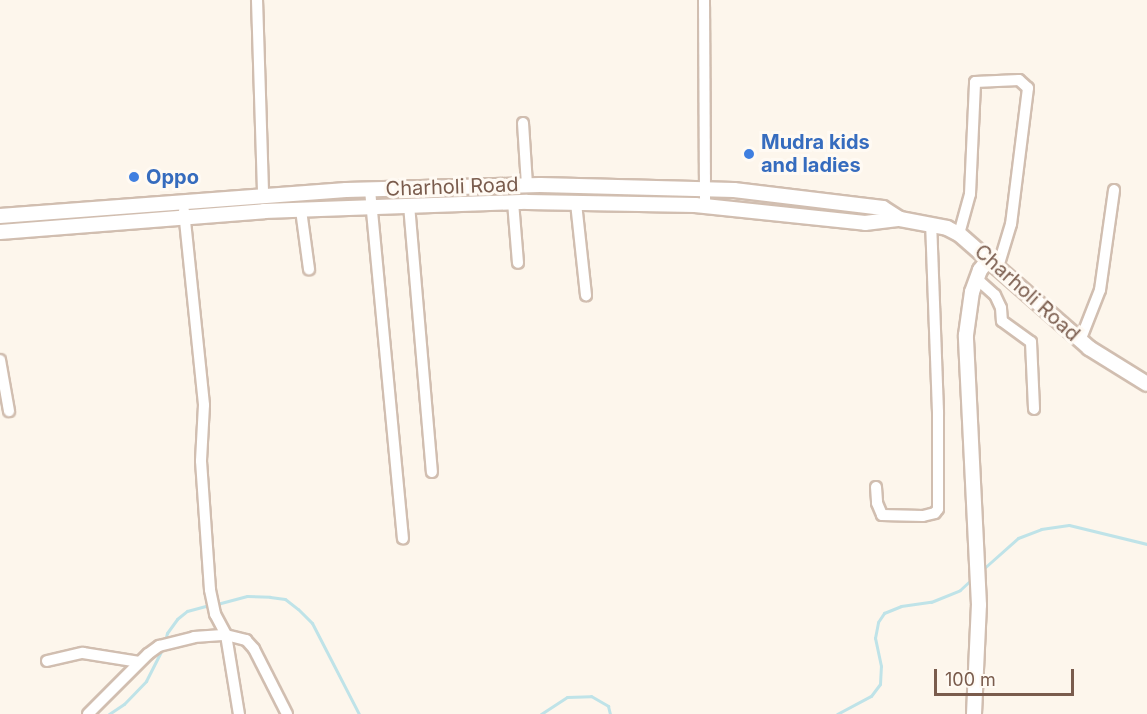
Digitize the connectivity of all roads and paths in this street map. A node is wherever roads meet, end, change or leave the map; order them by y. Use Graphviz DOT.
graph roads {
  1 [pos="257,0"];
  2 [pos="704,0"];
  3 [pos="523,123"];
  4 [pos="526,185"];
  5 [pos="705,188"];
  6 [pos="370,190"];
  7 [pos="1113,190"];
  8 [pos="263,196"];
  9 [pos="184,202"];
  10 [pos="513,202"];
  11 [pos="576,203"];
  12 [pos="409,205"];
  13 [pos="705,206"];
  14 [pos="371,207"];
  15 [pos="301,210"];
  16 [pos="0,216"];
  17 [pos="184,217"];
  18 [pos="900,219"];
  19 [pos="932,225"];
  20 [pos="0,232"];
  21 [pos="958,234"];
  22 [pos="994,263"];
  23 [pos="518,264"];
  24 [pos="309,268"];
  25 [pos="976,279"];
  26 [pos="586,295"];
  27 [pos="1080,341"];
  28 [pos="0,360"];
  29 [pos="1147,384"];
  30 [pos="1034,409"];
  31 [pos="9,411"];
  32 [pos="432,472"];
  33 [pos="876,487"];
  34 [pos="403,538"];
  35 [pos="226,635"];
  36 [pos="47,661"];
  37 [pos="139,662"];
  38 [pos="88,714"];
  39 [pos="239,714"];
  40 [pos="287,714"];
  41 [pos="974,714"];
  1 -- 8 [label="street"];
  2 -- 5 [label="street"];
  3 -- 4 [label="street"];
  4 -- 5 [label="street, Charholi Road"];
  4 -- 6 [label="street, Charholi Road"];
  5 -- 13 [label="street"];
  5 -- 18 [label="street, Charholi Road"];
  6 -- 8 [label="street, Charholi Road"];
  6 -- 14 [label="street"];
  7 -- 27 [label="street"];
  8 -- 9 [label="street, Charholi Road"];
  9 -- 16 [label="street, Charholi Road"];
  9 -- 17 [label="street"];
  10 -- 11 [label="street, Charholi Road"];
  10 -- 12 [label="street, Charholi Road"];
  10 -- 23 [label="street"];
  11 -- 13 [label="street, Charholi Road"];
  11 -- 26 [label="street"];
  12 -- 14 [label="street, Charholi Road"];
  12 -- 32 [label="street"];
  13 -- 18 [label="street, Charholi Road"];
  14 -- 15 [label="street, Charholi Road"];
  14 -- 34 [label="street"];
  15 -- 17 [label="street, Charholi Road"];
  15 -- 24 [label="street"];
  17 -- 20 [label="street, Charholi Road"];
  17 -- 35 [label="street"];
  18 -- 19 [label="street, Charholi Road"];
  19 -- 21 [label="street, Charholi Road"];
  19 -- 33 [label="street"];
  21 -- 22 [label="street, Charholi Road"];
  21 -- 22 [label="street"];
  22 -- 25 [label="street"];
  22 -- 27 [label="street, Charholi Road"];
  25 -- 30 [label="street"];
  25 -- 41 [label="street"];
  27 -- 29 [label="street, Charholi Road"];
  28 -- 31 [label="street"];
  35 -- 37 [label="street"];
  35 -- 39 [label="street"];
  35 -- 40 [label="street"];
  36 -- 37 [label="street"];
  37 -- 38 [label="street"];
}
